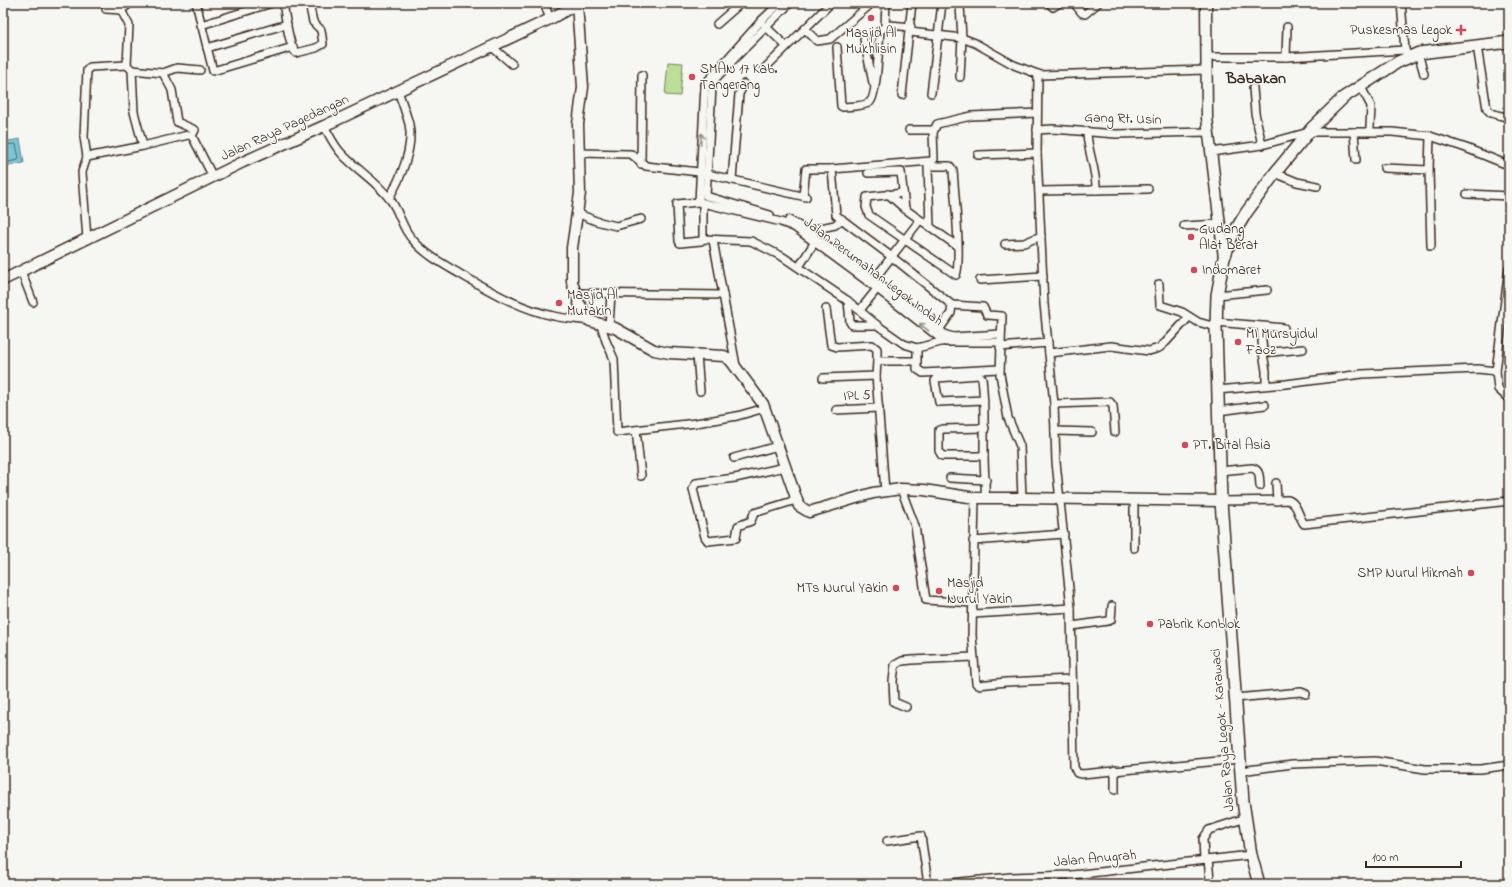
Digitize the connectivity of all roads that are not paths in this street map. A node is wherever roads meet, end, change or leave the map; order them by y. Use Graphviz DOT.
graph roads {
  1 [pos="131,3"];
  2 [pos="196,3"];
  3 [pos="272,3"];
  4 [pos="283,3"];
  5 [pos="309,3"];
  6 [pos="544,3"];
  7 [pos="741,3"];
  8 [pos="780,3"];
  9 [pos="790,3"];
  10 [pos="831,3"];
  11 [pos="872,3"];
  12 [pos="886,3"];
  13 [pos="912,3"];
  14 [pos="942,3"];
  15 [pos="1049,3"];
  16 [pos="1058,3"];
  17 [pos="1074,3"];
  18 [pos="1098,3"];
  19 [pos="1206,3"];
  20 [pos="1401,3"];
  21 [pos="578,4"];
  22 [pos="960,5"];
  23 [pos="106,9"];
  24 [pos="122,10"];
  25 [pos="550,19"];
  26 [pos="201,24"];
  27 [pos="287,24"];
  28 [pos="718,24"];
  29 [pos="765,26"];
  30 [pos="885,26"];
  31 [pos="1287,27"];
  32 [pos="805,29"];
  33 [pos="911,29"];
  34 [pos="939,35"];
  35 [pos="864,38"];
  36 [pos="962,38"];
  37 [pos="1509,42"];
  38 [pos="786,46"];
  39 [pos="1477,46"];
  40 [pos="293,47"];
  41 [pos="492,47"];
  42 [pos="838,47"];
  43 [pos="207,48"];
  44 [pos="1410,54"];
  45 [pos="1206,57"];
  46 [pos="1286,57"];
  47 [pos="512,64"];
  48 [pos="130,68"];
  49 [pos="764,68"];
  50 [pos="200,70"];
  51 [pos="1206,70"];
  52 [pos="164,73"];
  53 [pos="642,74"];
  54 [pos="1038,74"];
  55 [pos="1424,74"];
  56 [pos="960,77"];
  57 [pos="744,84"];
  58 [pos="1360,85"];
  59 [pos="875,88"];
  60 [pos="1253,88"];
  61 [pos="398,91"];
  62 [pos="931,93"];
  63 [pos="902,95"];
  64 [pos="1037,114"];
  65 [pos="1509,118"];
  66 [pos="324,126"];
  67 [pos="1370,127"];
  68 [pos="909,130"];
  69 [pos="934,130"];
  70 [pos="1037,130"];
  71 [pos="1087,131"];
  72 [pos="1209,132"];
  73 [pos="1309,132"];
  74 [pos="1354,132"];
  75 [pos="192,136"];
  76 [pos="1430,136"];
  77 [pos="1262,145"];
  78 [pos="143,146"];
  79 [pos="1211,152"];
  80 [pos="578,153"];
  81 [pos="1037,153"];
  82 [pos="978,155"];
  83 [pos="87,157"];
  84 [pos="1356,160"];
  85 [pos="642,164"];
  86 [pos="1509,164"];
  87 [pos="1384,168"];
  88 [pos="832,169"];
  89 [pos="1429,170"];
  90 [pos="703,173"];
  91 [pos="868,173"];
  92 [pos="1275,173"];
  93 [pos="214,177"];
  94 [pos="732,180"];
  95 [pos="1317,186"];
  96 [pos="1148,189"];
  97 [pos="1096,190"];
  98 [pos="1039,191"];
  99 [pos="903,193"];
  100 [pos="888,194"];
  101 [pos="1467,194"];
  102 [pos="1509,196"];
  103 [pos="389,198"];
  104 [pos="701,203"];
  105 [pos="905,209"];
  106 [pos="577,213"];
  107 [pos="641,219"];
  108 [pos="842,219"];
  109 [pos="920,220"];
  110 [pos="1220,224"];
  111 [pos="1184,226"];
  112 [pos="930,227"];
  113 [pos="1041,236"];
  114 [pos="87,238"];
  115 [pos="703,239"];
  116 [pos="815,239"];
  117 [pos="905,239"];
  118 [pos="713,240"];
  119 [pos="1005,244"];
  120 [pos="957,246"];
  121 [pos="1431,246"];
  122 [pos="892,257"];
  123 [pos="1224,258"];
  124 [pos="799,267"];
  125 [pos="1509,268"];
  126 [pos="21,271"];
  127 [pos="1043,276"];
  128 [pos="3,280"];
  129 [pos="980,280"];
  130 [pos="872,282"];
  131 [pos="1159,284"];
  132 [pos="877,289"];
  133 [pos="1267,290"];
  134 [pos="575,293"];
  135 [pos="611,293"];
  136 [pos="723,295"];
  137 [pos="1217,295"];
  138 [pos="848,301"];
  139 [pos="1506,301"];
  140 [pos="33,302"];
  141 [pos="952,305"];
  142 [pos="826,309"];
  143 [pos="860,310"];
  144 [pos="1189,317"];
  145 [pos="590,321"];
  146 [pos="1506,323"];
  147 [pos="1216,324"];
  148 [pos="876,325"];
  149 [pos="605,326"];
  150 [pos="1261,327"];
  151 [pos="1284,328"];
  152 [pos="937,333"];
  153 [pos="1000,334"];
  154 [pos="947,339"];
  155 [pos="970,339"];
  156 [pos="1048,343"];
  157 [pos="1000,344"];
  158 [pos="917,348"];
  159 [pos="1303,349"];
  160 [pos="1049,353"];
  161 [pos="1263,353"];
  162 [pos="697,355"];
  163 [pos="877,361"];
  164 [pos="913,361"];
  165 [pos="737,367"];
  166 [pos="999,368"];
  167 [pos="1496,371"];
  168 [pos="876,376"];
  169 [pos="823,378"];
  170 [pos="1266,385"];
  171 [pos="1217,390"];
  172 [pos="700,391"];
  173 [pos="1509,399"];
  174 [pos="984,400"];
  175 [pos="1054,404"];
  176 [pos="1265,405"];
  177 [pos="765,408"];
  178 [pos="879,408"];
  179 [pos="836,410"];
  180 [pos="1218,411"];
  181 [pos="985,428"];
  182 [pos="636,430"];
  183 [pos="1055,431"];
  184 [pos="1092,432"];
  185 [pos="1115,432"];
  186 [pos="778,446"];
  187 [pos="984,456"];
  188 [pos="734,458"];
  189 [pos="785,467"];
  190 [pos="1219,471"];
  191 [pos="641,476"];
  192 [pos="950,478"];
  193 [pos="986,480"];
  194 [pos="1276,483"];
  195 [pos="1260,486"];
  196 [pos="901,489"];
  197 [pos="885,491"];
  198 [pos="1022,498"];
  199 [pos="1061,498"];
  200 [pos="980,499"];
  201 [pos="1134,499"];
  202 [pos="796,500"];
  203 [pos="1278,500"];
  204 [pos="1221,501"];
  205 [pos="1509,501"];
  206 [pos="1064,534"];
  207 [pos="973,541"];
  208 [pos="1134,548"];
  209 [pos="973,603"];
  210 [pos="1112,606"];
  211 [pos="1071,608"];
  212 [pos="972,614"];
  213 [pos="1072,626"];
  214 [pos="973,657"];
  215 [pos="1071,679"];
  216 [pos="1306,694"];
  217 [pos="1235,698"];
  218 [pos="906,707"];
  219 [pos="1240,759"];
  220 [pos="1509,765"];
  221 [pos="1115,770"];
  222 [pos="1241,771"];
  223 [pos="1115,790"];
  224 [pos="1246,818"];
  225 [pos="887,841"];
  226 [pos="1251,855"];
  227 [pos="1206,860"];
  228 [pos="1072,875"];
  229 [pos="1210,879"];
  230 [pos="1011,881"];
  231 [pos="928,884"];
  232 [pos="942,884"];
  233 [pos="1072,884"];
  234 [pos="1259,884"];
  1 -- 24 [label="street"];
  2 -- 26 [label="street"];
  3 -- 26 [label="street"];
  4 -- 27 [label="street"];
  5 -- 40 [label="street"];
  6 -- 25 [label="street"];
  7 -- 28 [label="street"];
  90 -- 8 [label="street, Jalan Perumahan Legok Indah, one-way"];
  9 -- 29 [label="street, Jalan Perumahan Legok Indah"];
  10 -- 32 [label="street"];
  11 -- 32 [label="street"];
  12 -- 30 [label="street"];
  13 -- 33 [label="street"];
  14 -- 34 [label="street"];
  15 -- 16 [label="street"];
  17 -- 18 [label="street"];
  19 -- 45 [label="street"];
  20 -- 44 [label="street"];
  21 -- 25 [label="street, Jalan Raya Pagedangan"];
  21 -- 80 [label="street"];
  22 -- 36 [label="street"];
  23 -- 24 [label="street"];
  24 -- 48 [label="street"];
  25 -- 41 [label="street, Jalan Raya Pagedangan"];
  26 -- 43 [label="street"];
  27 -- 40 [label="street"];
  27 -- 43 [label="street"];
  29 -- 38 [label="street"];
  29 -- 90 [label="street, Jalan Perumahan Legok Indah"];
  30 -- 33 [label="street"];
  30 -- 59 [label="street"];
  31 -- 46 [label="street"];
  32 -- 38 [label="street"];
  33 -- 34 [label="street"];
  33 -- 63 [label="street"];
  34 -- 36 [label="street"];
  34 -- 62 [label="street"];
  35 -- 59 [label="street"];
  36 -- 54 [label="street"];
  36 -- 56 [label="street"];
  37 -- 39 [label="main road, Jalan Raya Legok - Karawaci"];
  38 -- 49 [label="street"];
  39 -- 44 [label="main road, Jalan Raya Legok - Karawaci"];
  39 -- 65 [label="street"];
  40 -- 43 [label="street"];
  41 -- 47 [label="street"];
  41 -- 61 [label="street, Jalan Raya Pagedangan"];
  42 -- 59 [label="street"];
  44 -- 46 [label="street"];
  44 -- 55 [label="street"];
  44 -- 58 [label="main road, Jalan Raya Legok - Karawaci"];
  45 -- 46 [label="street"];
  45 -- 51 [label="street"];
  48 -- 52 [label="street"];
  48 -- 78 [label="street"];
  48 -- 83 [label="street"];
  50 -- 52 [label="street"];
  51 -- 54 [label="street"];
  51 -- 72 [label="street"];
  52 -- 75 [label="street"];
  53 -- 85 [label="street"];
  54 -- 64 [label="street"];
  57 -- 94 [label="street"];
  58 -- 67 [label="street"];
  58 -- 73 [label="main road, Jalan Raya Legok - Karawaci"];
  60 -- 77 [label="street"];
  61 -- 66 [label="street, Jalan Raya Pagedangan"];
  61 -- 103 [label="street"];
  64 -- 69 [label="street"];
  64 -- 70 [label="street"];
  66 -- 93 [label="street, Jalan Raya Pagedangan"];
  66 -- 103 [label="street"];
  68 -- 69 [label="street"];
  69 -- 88 [label="street"];
  70 -- 71 [label="street, Gang Rt. Usin"];
  70 -- 81 [label="street"];
  71 -- 72 [label="street, Gang Rt. Usin"];
  71 -- 97 [label="street"];
  72 -- 79 [label="street"];
  73 -- 74 [label="street"];
  73 -- 77 [label="street"];
  73 -- 92 [label="main road, Jalan Raya Legok - Karawaci"];
  74 -- 76 [label="street"];
  74 -- 84 [label="street"];
  75 -- 78 [label="street"];
  75 -- 93 [label="street"];
  76 -- 86 [label="street"];
  76 -- 89 [label="street"];
  77 -- 79 [label="street"];
  78 -- 83 [label="street"];
  79 -- 110 [label="street"];
  80 -- 85 [label="street"];
  80 -- 106 [label="street"];
  81 -- 82 [label="street"];
  81 -- 98 [label="street"];
  83 -- 114 [label="street"];
  85 -- 90 [label="street"];
  87 -- 89 [label="street"];
  88 -- 94 [label="street"];
  88 -- 108 [label="street"];
  89 -- 121 [label="street"];
  90 -- 94 [label="street"];
  90 -- 104 [label="street, Jalan Perumahan Legok Indah"];
  90 -- 116 [label="street, Jalan Perumahan Legok Indah"];
  91 -- 99 [label="street"];
  92 -- 95 [label="street"];
  92 -- 123 [label="main road, Jalan Raya Legok - Karawaci"];
  93 -- 114 [label="street, Jalan Raya Pagedangan"];
  96 -- 97 [label="street"];
  97 -- 98 [label="street"];
  98 -- 113 [label="street"];
  99 -- 100 [label="street"];
  99 -- 105 [label="street"];
  100 -- 105 [label="street"];
  100 -- 117 [label="street"];
  101 -- 102 [label="street"];
  103 -- 145 [label="street"];
  104 -- 115 [label="street"];
  104 -- 115 [label="street"];
  104 -- 116 [label="street, Jalan Perumahan Legok Indah"];
  105 -- 109 [label="street"];
  106 -- 107 [label="street"];
  106 -- 134 [label="street"];
  108 -- 116 [label="street"];
  108 -- 122 [label="street"];
  109 -- 112 [label="street"];
  109 -- 117 [label="street"];
  110 -- 111 [label="street"];
  110 -- 123 [label="street"];
  112 -- 120 [label="street"];
  112 -- 120 [label="street"];
  113 -- 119 [label="street"];
  113 -- 127 [label="street"];
  114 -- 126 [label="street, Jalan Raya Pagedangan"];
  115 -- 118 [label="street"];
  116 -- 124 [label="street"];
  116 -- 130 [label="street, Jalan Perumahan Legok Indah"];
  117 -- 120 [label="street"];
  117 -- 122 [label="street"];
  118 -- 124 [label="street"];
  118 -- 136 [label="street"];
  122 -- 130 [label="street"];
  122 -- 141 [label="street"];
  123 -- 137 [label="main road, Jalan Raya Legok - Karawaci"];
  124 -- 138 [label="street"];
  125 -- 139 [label="street"];
  126 -- 128 [label="street, Jalan Raya Pagedangan"];
  126 -- 140 [label="street"];
  127 -- 129 [label="street"];
  127 -- 156 [label="street"];
  130 -- 132 [label="street, Jalan Perumahan Legok Indah"];
  130 -- 152 [label="street, Jalan Perumahan Legok Indah"];
  131 -- 144 [label="street"];
  132 -- 143 [label="street"];
  152 -- 132 [label="street, Jalan Perumahan Legok Indah, one-way"];
  133 -- 137 [label="street"];
  134 -- 135 [label="street"];
  134 -- 145 [label="street"];
  135 -- 136 [label="street"];
  135 -- 149 [label="street"];
  136 -- 165 [label="street"];
  137 -- 147 [label="main road, Jalan Raya Legok - Karawaci"];
  138 -- 143 [label="street"];
  138 -- 148 [label="street"];
  139 -- 146 [label="street"];
  141 -- 152 [label="street"];
  141 -- 153 [label="street"];
  142 -- 163 [label="street"];
  143 -- 148 [label="street"];
  144 -- 147 [label="street"];
  144 -- 160 [label="street"];
  145 -- 149 [label="street"];
  146 -- 167 [label="street"];
  147 -- 150 [label="street"];
  147 -- 171 [label="main road, Jalan Raya Legok - Karawaci"];
  148 -- 158 [label="street"];
  149 -- 162 [label="street"];
  149 -- 182 [label="street"];
  150 -- 151 [label="street"];
  150 -- 161 [label="street"];
  152 -- 154 [label="street, Jalan Perumahan Legok Indah"];
  153 -- 155 [label="street, Jalan Perumahan Legok Indah"];
  153 -- 157 [label="street"];
  154 -- 155 [label="street, Jalan Perumahan Legok Indah"];
  154 -- 158 [label="street"];
  155 -- 157 [label="street, Jalan Perumahan Legok Indah"];
  156 -- 157 [label="street, Jalan Perumahan Legok Indah"];
  156 -- 160 [label="street"];
  157 -- 166 [label="street"];
  158 -- 166 [label="street"];
  159 -- 161 [label="street"];
  160 -- 175 [label="street"];
  161 -- 170 [label="street"];
  162 -- 165 [label="street"];
  162 -- 172 [label="street"];
  163 -- 164 [label="street"];
  163 -- 168 [label="street"];
  165 -- 177 [label="street"];
  166 -- 198 [label="street"];
  167 -- 170 [label="street"];
  167 -- 173 [label="street"];
  168 -- 169 [label="street"];
  168 -- 178 [label="street"];
  170 -- 171 [label="street"];
  171 -- 180 [label="main road, Jalan Raya Legok - Karawaci"];
  174 -- 174 [label="street"];
  174 -- 181 [label="street"];
  175 -- 183 [label="street"];
  175 -- 185 [label="street"];
  176 -- 180 [label="street"];
  177 -- 182 [label="street"];
  177 -- 186 [label="street"];
  178 -- 179 [label="street, IPL 5"];
  178 -- 197 [label="street"];
  180 -- 190 [label="main road, Jalan Raya Legok - Karawaci"];
  181 -- 187 [label="street"];
  181 -- 187 [label="street"];
  182 -- 191 [label="street"];
  183 -- 184 [label="street"];
  183 -- 199 [label="street"];
  186 -- 188 [label="street"];
  186 -- 189 [label="street"];
  187 -- 193 [label="street"];
  189 -- 202 [label="street"];
  189 -- 202 [label="street"];
  190 -- 195 [label="street"];
  190 -- 204 [label="main road, Jalan Raya Legok - Karawaci"];
  192 -- 193 [label="street"];
  193 -- 200 [label="street"];
  194 -- 203 [label="street"];
  196 -- 197 [label="street"];
  196 -- 200 [label="street"];
  196 -- 209 [label="street"];
  197 -- 202 [label="street"];
  198 -- 199 [label="street"];
  198 -- 200 [label="street"];
  199 -- 201 [label="street"];
  199 -- 206 [label="street"];
  200 -- 207 [label="street"];
  201 -- 204 [label="street"];
  201 -- 208 [label="street"];
  203 -- 204 [label="street"];
  203 -- 205 [label="street"];
  204 -- 217 [label="main road, Jalan Raya Legok - Karawaci"];
  206 -- 207 [label="street"];
  206 -- 211 [label="street"];
  207 -- 209 [label="street"];
  209 -- 212 [label="street"];
  210 -- 213 [label="street"];
  211 -- 212 [label="street"];
  211 -- 213 [label="street"];
  212 -- 214 [label="street"];
  213 -- 215 [label="street"];
  214 -- 215 [label="street"];
  214 -- 218 [label="street"];
  215 -- 221 [label="street"];
  216 -- 217 [label="street"];
  217 -- 219 [label="main road, Jalan Raya Legok - Karawaci"];
  219 -- 221 [label="street"];
  219 -- 222 [label="main road, Jalan Raya Legok - Karawaci"];
  220 -- 222 [label="street"];
  221 -- 223 [label="street"];
  222 -- 224 [label="main road, Jalan Raya Legok - Karawaci"];
  224 -- 226 [label="main road, Jalan Raya Legok - Karawaci"];
  224 -- 227 [label="street"];
  225 -- 231 [label="street"];
  226 -- 227 [label="street, Jalan Anugrah"];
  226 -- 234 [label="main road, Jalan Raya Legok - Karawaci"];
  227 -- 228 [label="street, Jalan Anugrah"];
  227 -- 229 [label="street"];
  228 -- 230 [label="street, Jalan Anugrah"];
  228 -- 233 [label="street"];
  230 -- 232 [label="street, Jalan Anugrah"];
}
